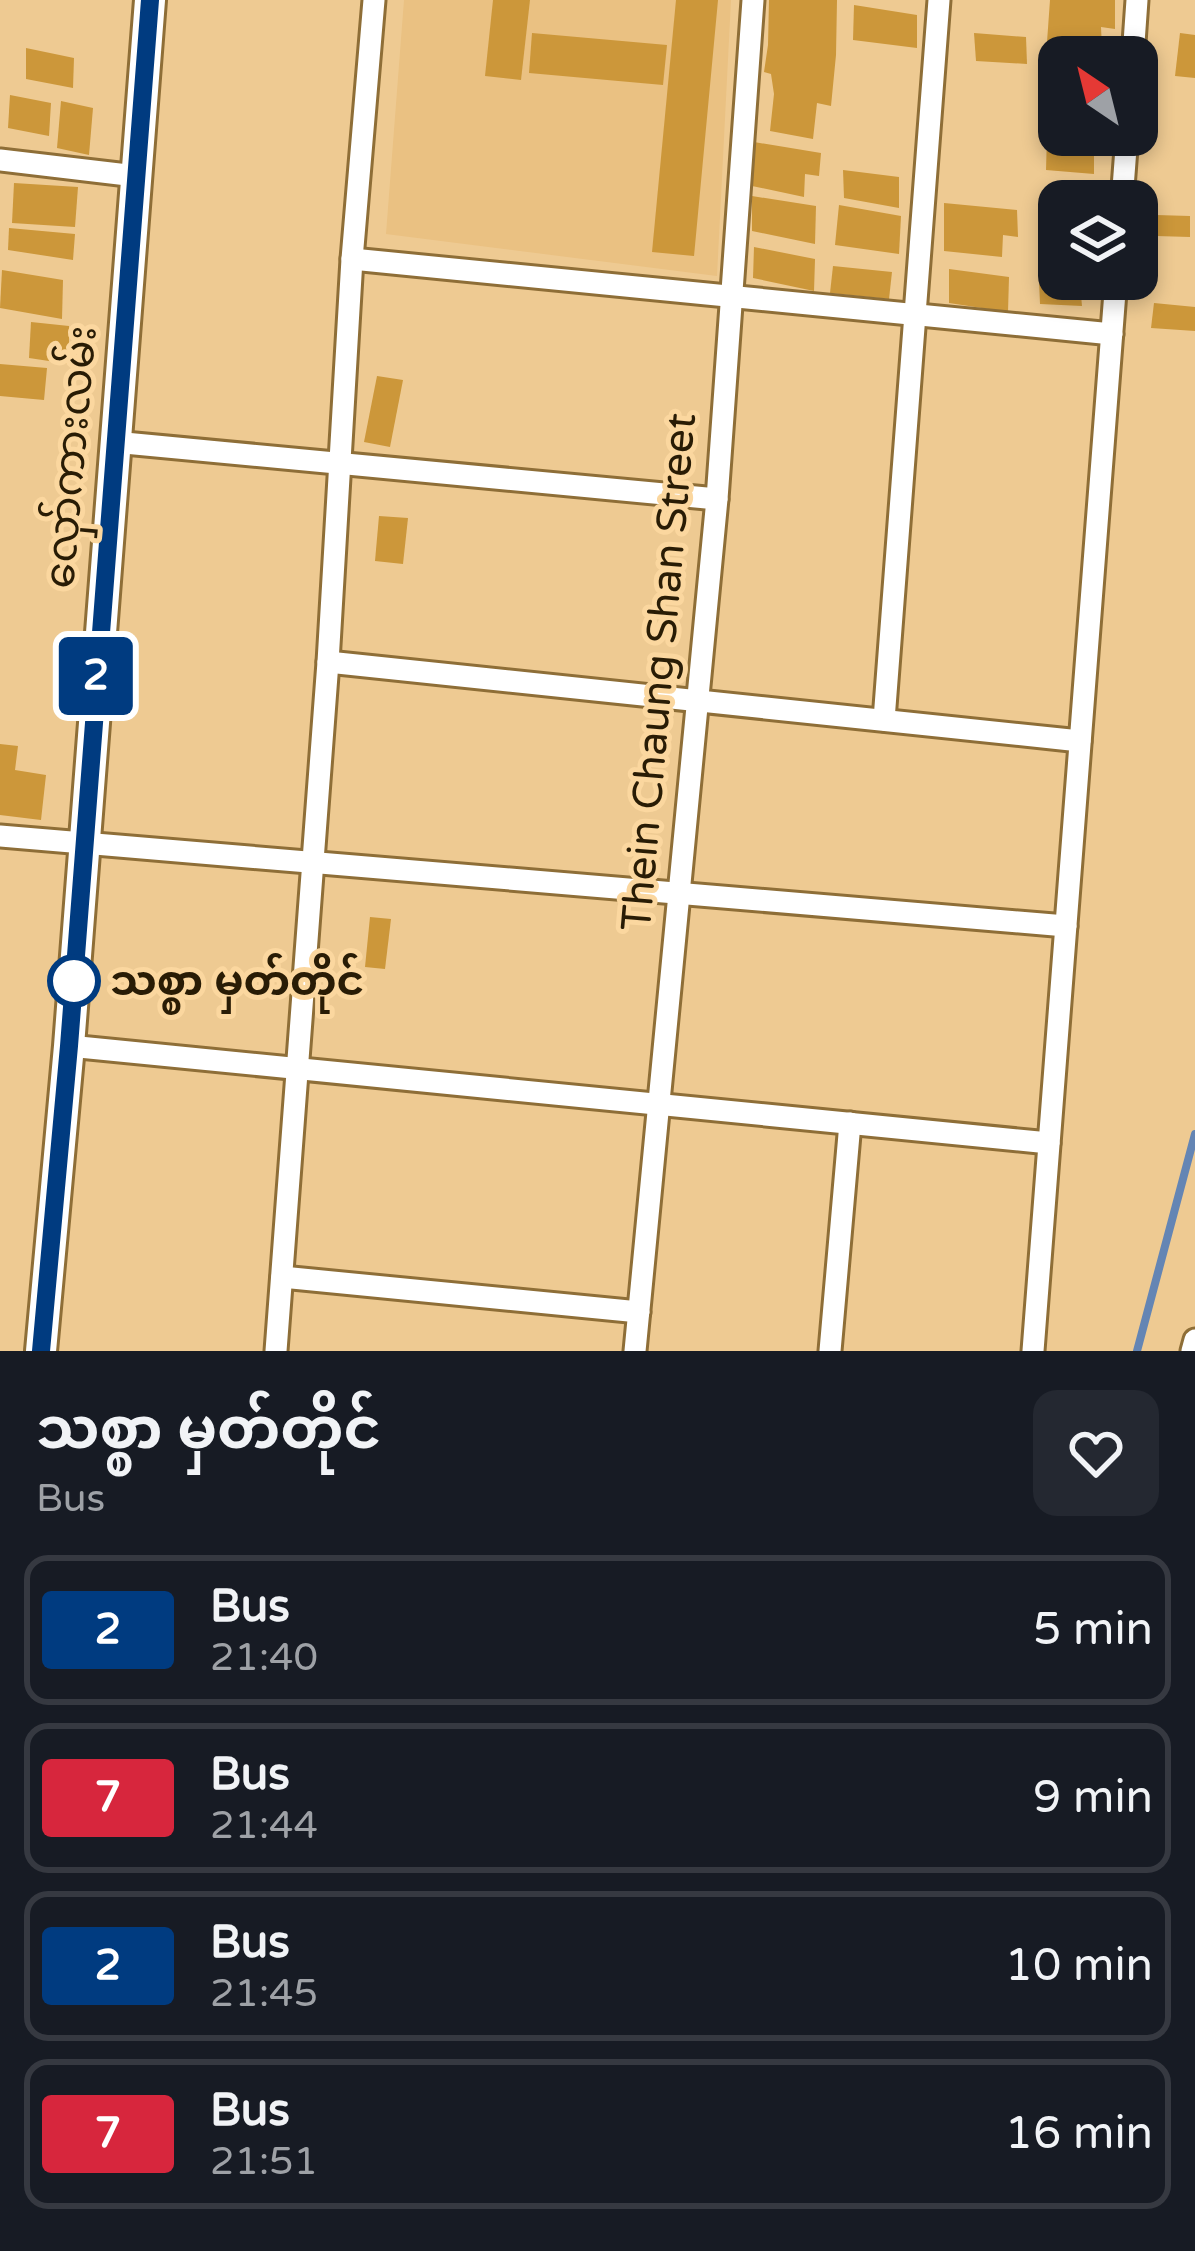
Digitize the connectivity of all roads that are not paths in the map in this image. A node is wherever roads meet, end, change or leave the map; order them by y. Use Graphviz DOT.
graph roads {
  1 [pos="150,0"];
  2 [pos="374,0"];
  3 [pos="753,0"];
  4 [pos="940,0"];
  5 [pos="1137,0"];
  6 [pos="1134,36"];
  7 [pos="0,160"];
  8 [pos="136,176"];
  9 [pos="352,259"];
  10 [pos="731,296"];
  11 [pos="1114,300"];
  12 [pos="916,314"];
  13 [pos="1112,334"];
  14 [pos="114,442"];
  15 [pos="341,462"];
  16 [pos="717,499"];
  17 [pos="328,662"];
  18 [pos="696,701"];
  19 [pos="884,720"];
  20 [pos="1080,741"];
  21 [pos="0,836"];
  22 [pos="83,844"];
  23 [pos="312,863"];
  24 [pos="679,893"];
  25 [pos="1066,926"];
  26 [pos="69,1046"];
  27 [pos="297,1069"];
  28 [pos="658,1104"];
  29 [pos="850,1123"];
  30 [pos="1049,1143"];
  31 [pos="282,1276"];
  32 [pos="639,1312"];
  33 [pos="1195,1340"];
  34 [pos="41,1351"];
  35 [pos="277,1351"];
  36 [pos="635,1351"];
  37 [pos="830,1351"];
  38 [pos="1033,1351"];
  39 [pos="1192,1351"];
  1 -- 8 [label="main road, လှော်ကားလမ်း"];
  2 -- 9 [label="street"];
  3 -- 10 [label="street, Thein Chaung Shan Street"];
  4 -- 12 [label="street"];
  5 -- 6 [label="street"];
  7 -- 8 [label="street"];
  8 -- 14 [label="main road, လှော်ကားလမ်း"];
  9 -- 10 [label="street"];
  9 -- 15 [label="street"];
  10 -- 12 [label="street"];
  10 -- 16 [label="street, Thein Chaung Shan Street"];
  11 -- 13 [label="street"];
  12 -- 13 [label="street"];
  12 -- 19 [label="street"];
  13 -- 20 [label="street"];
  14 -- 15 [label="street"];
  14 -- 22 [label="main road, လှော်ကားလမ်း"];
  15 -- 16 [label="street"];
  15 -- 17 [label="street"];
  16 -- 18 [label="street, Thein Chaung Shan Street"];
  17 -- 18 [label="street"];
  17 -- 23 [label="street"];
  18 -- 19 [label="street"];
  18 -- 24 [label="street, Thein Chaung Shan Street"];
  19 -- 20 [label="street"];
  20 -- 25 [label="street"];
  21 -- 22 [label="street"];
  22 -- 23 [label="street"];
  22 -- 26 [label="main road, လှော်ကားလမ်း"];
  23 -- 24 [label="street"];
  23 -- 27 [label="street"];
  24 -- 25 [label="street"];
  24 -- 28 [label="street, Thein Chaung Shan Street"];
  25 -- 30 [label="street"];
  26 -- 27 [label="street"];
  26 -- 34 [label="main road, လှော်ကားလမ်း"];
  27 -- 28 [label="street"];
  27 -- 31 [label="street"];
  28 -- 29 [label="street"];
  28 -- 32 [label="street, Thein Chaung Shan Street"];
  29 -- 30 [label="street"];
  29 -- 37 [label="street"];
  30 -- 38 [label="street"];
  31 -- 32 [label="street"];
  31 -- 35 [label="street"];
  32 -- 36 [label="street, Thein Chaung Shan Street"];
  33 -- 39 [label="street"];
}
